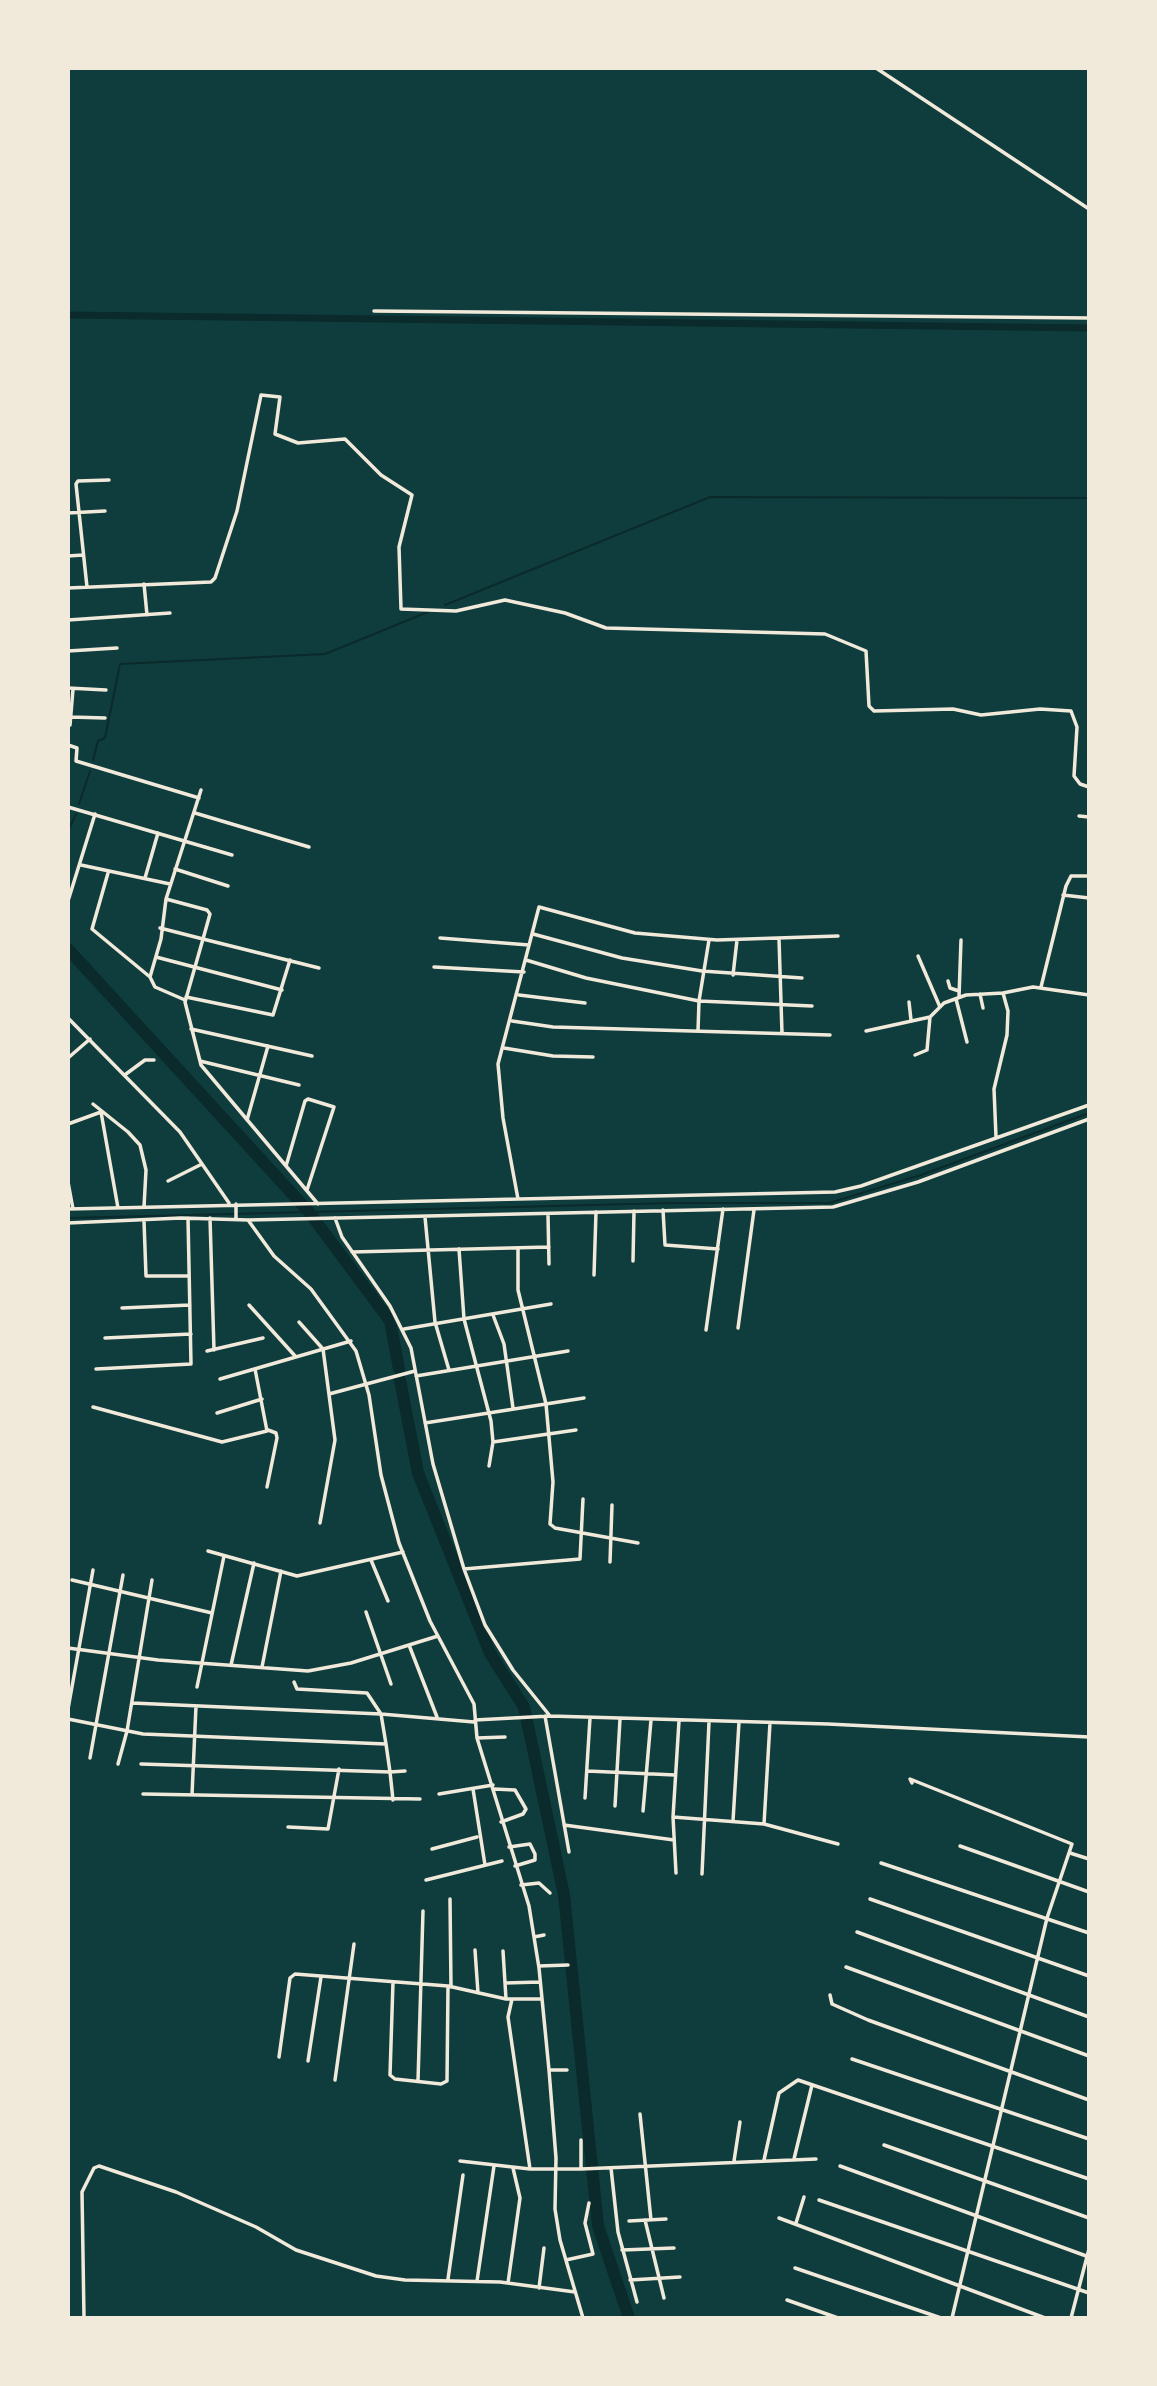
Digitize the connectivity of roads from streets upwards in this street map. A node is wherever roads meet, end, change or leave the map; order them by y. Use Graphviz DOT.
graph roads {
  1 [pos="876,68"];
  2 [pos="1089,209"];
  3 [pos="374,311"];
  4 [pos="1089,318"];
  5 [pos="109,480"];
  6 [pos="105,511"];
  7 [pos="79,512"];
  8 [pos="68,513"];
  9 [pos="83,555"];
  10 [pos="68,556"];
  11 [pos="144,584"];
  12 [pos="87,587"];
  13 [pos="68,588"];
  14 [pos="170,613"];
  15 [pos="147,615"];
  16 [pos="68,620"];
  17 [pos="117,648"];
  18 [pos="68,651"];
  19 [pos="70,688"];
  20 [pos="106,690"];
  21 [pos="70,717"];
  22 [pos="105,718"];
  23 [pos="70,725"];
  24 [pos="68,745"];
  25 [pos="1089,787"];
  26 [pos="201,790"];
  27 [pos="199,798"];
  28 [pos="68,807"];
  29 [pos="195,813"];
  30 [pos="95,814"];
  31 [pos="1079,816"];
  32 [pos="1089,817"];
  33 [pos="158,833"];
  34 [pos="186,841"];
  35 [pos="309,847"];
  36 [pos="232,855"];
  37 [pos="80,865"];
  38 [pos="175,869"];
  39 [pos="108,873"];
  40 [pos="1089,876"];
  41 [pos="145,879"];
  42 [pos="170,884"];
  43 [pos="228,886"];
  44 [pos="1063,895"];
  45 [pos="1089,898"];
  46 [pos="166,899"];
  47 [pos="68,901"];
  48 [pos="160,928"];
  49 [pos="533,934"];
  50 [pos="838,936"];
  51 [pos="440,938"];
  52 [pos="203,939"];
  53 [pos="709,939"];
  54 [pos="779,939"];
  55 [pos="737,940"];
  56 [pos="961,940"];
  57 [pos="529,945"];
  58 [pos="918,956"];
  59 [pos="156,957"];
  60 [pos="290,960"];
  61 [pos="526,960"];
  62 [pos="434,967"];
  63 [pos="195,968"];
  64 [pos="319,968"];
  65 [pos="702,971"];
  66 [pos="524,972"];
  67 [pos="733,975"];
  68 [pos="150,977"];
  69 [pos="782,977"];
  70 [pos="802,978"];
  71 [pos="948,981"];
  72 [pos="1041,987"];
  73 [pos="282,990"];
  74 [pos="959,990"];
  75 [pos="1003,993"];
  76 [pos="980,994"];
  77 [pos="519,995"];
  78 [pos="1089,995"];
  79 [pos="186,999"];
  80 [pos="957,999"];
  81 [pos="698,1001"];
  82 [pos="909,1002"];
  83 [pos="585,1003"];
  84 [pos="782,1005"];
  85 [pos="811,1006"];
  86 [pos="940,1007"];
  87 [pos="983,1008"];
  88 [pos="930,1017"];
  89 [pos="68,1018"];
  90 [pos="911,1020"];
  91 [pos="512,1021"];
  92 [pos="191,1029"];
  93 [pos="698,1031"];
  94 [pos="866,1031"];
  95 [pos="782,1033"];
  96 [pos="830,1035"];
  97 [pos="90,1038"];
  98 [pos="967,1042"];
  99 [pos="268,1046"];
  100 [pos="504,1048"];
  101 [pos="915,1055"];
  102 [pos="312,1056"];
  103 [pos="593,1057"];
  104 [pos="68,1058"];
  105 [pos="154,1060"];
  106 [pos="200,1061"];
  107 [pos="127,1074"];
  108 [pos="260,1075"];
  109 [pos="299,1085"];
  110 [pos="93,1104"];
  111 [pos="1089,1105"];
  112 [pos="104,1113"];
  113 [pos="1089,1119"];
  114 [pos="247,1120"];
  115 [pos="68,1124"];
  116 [pos="996,1137"];
  117 [pos="202,1164"];
  118 [pos="286,1166"];
  119 [pos="168,1181"];
  120 [pos="68,1182"];
  121 [pos="307,1190"];
  122 [pos="518,1199"];
  123 [pos="229,1204"];
  124 [pos="318,1204"];
  125 [pos="236,1205"];
  126 [pos="144,1207"];
  127 [pos="118,1208"];
  128 [pos="71,1209"];
  129 [pos="723,1209"];
  130 [pos="663,1210"];
  131 [pos="754,1210"];
  132 [pos="634,1211"];
  133 [pos="596,1212"];
  134 [pos="548,1215"];
  135 [pos="425,1217"];
  136 [pos="188,1218"];
  137 [pos="236,1218"];
  138 [pos="335,1218"];
  139 [pos="211,1219"];
  140 [pos="248,1220"];
  141 [pos="144,1221"];
  142 [pos="68,1223"];
  143 [pos="549,1247"];
  144 [pos="518,1248"];
  145 [pos="718,1249"];
  146 [pos="429,1250"];
  147 [pos="459,1250"];
  148 [pos="352,1252"];
  149 [pos="633,1261"];
  150 [pos="549,1264"];
  151 [pos="594,1275"];
  152 [pos="189,1276"];
  153 [pos="190,1304"];
  154 [pos="249,1304"];
  155 [pos="551,1304"];
  156 [pos="122,1308"];
  157 [pos="524,1308"];
  158 [pos="492,1314"];
  159 [pos="464,1319"];
  160 [pos="299,1322"];
  161 [pos="435,1322"];
  162 [pos="738,1328"];
  163 [pos="404,1329"];
  164 [pos="706,1330"];
  165 [pos="191,1334"];
  166 [pos="104,1338"];
  167 [pos="263,1338"];
  168 [pos="351,1341"];
  169 [pos="323,1349"];
  170 [pos="214,1350"];
  171 [pos="206,1351"];
  172 [pos="568,1351"];
  173 [pos="536,1356"];
  174 [pos="296,1357"];
  175 [pos="506,1362"];
  176 [pos="477,1366"];
  177 [pos="96,1369"];
  178 [pos="255,1369"];
  179 [pos="449,1370"];
  180 [pos="414,1373"];
  181 [pos="220,1379"];
  182 [pos="366,1385"];
  183 [pos="329,1394"];
  184 [pos="584,1398"];
  185 [pos="261,1399"];
  186 [pos="546,1404"];
  187 [pos="93,1407"];
  188 [pos="513,1408"];
  189 [pos="486,1412"];
  190 [pos="217,1413"];
  191 [pos="425,1423"];
  192 [pos="268,1430"];
  193 [pos="576,1430"];
  194 [pos="548,1433"];
  195 [pos="493,1442"];
  196 [pos="489,1466"];
  197 [pos="267,1487"];
  198 [pos="583,1499"];
  199 [pos="612,1504"];
  200 [pos="320,1523"];
  201 [pos="582,1532"];
  202 [pos="611,1537"];
  203 [pos="638,1542"];
  204 [pos="208,1551"];
  205 [pos="403,1552"];
  206 [pos="225,1555"];
  207 [pos="371,1560"];
  208 [pos="610,1562"];
  209 [pos="254,1563"];
  210 [pos="464,1569"];
  211 [pos="93,1570"];
  212 [pos="281,1571"];
  213 [pos="123,1574"];
  214 [pos="72,1580"];
  215 [pos="152,1580"];
  216 [pos="91,1585"];
  217 [pos="120,1592"];
  218 [pos="149,1598"];
  219 [pos="388,1601"];
  220 [pos="366,1612"];
  221 [pos="212,1613"];
  222 [pos="438,1636"];
  223 [pos="409,1645"];
  224 [pos="68,1648"];
  225 [pos="80,1649"];
  226 [pos="110,1653"];
  227 [pos="380,1654"];
  228 [pos="140,1657"];
  229 [pos="202,1663"];
  230 [pos="231,1665"];
  231 [pos="261,1667"];
  232 [pos="294,1682"];
  233 [pos="391,1685"];
  234 [pos="197,1687"];
  235 [pos="132,1703"];
  236 [pos="196,1706"];
  237 [pos="68,1709"];
  238 [pos="381,1714"];
  239 [pos="545,1716"];
  240 [pos="551,1716"];
  241 [pos="437,1717"];
  242 [pos="590,1718"];
  243 [pos="68,1719"];
  244 [pos="620,1719"];
  245 [pos="651,1720"];
  246 [pos="475,1721"];
  247 [pos="678,1721"];
  248 [pos="709,1722"];
  249 [pos="739,1722"];
  250 [pos="770,1723"];
  251 [pos="97,1725"];
  252 [pos="127,1731"];
  253 [pos="194,1736"];
  254 [pos="505,1737"];
  255 [pos="1089,1737"];
  256 [pos="477,1738"];
  257 [pos="386,1745"];
  258 [pos="90,1758"];
  259 [pos="118,1764"];
  260 [pos="141,1764"];
  261 [pos="193,1765"];
  262 [pos="339,1769"];
  263 [pos="405,1771"];
  264 [pos="587,1771"];
  265 [pos="390,1772"];
  266 [pos="617,1772"];
  267 [pos="647,1773"];
  268 [pos="675,1775"];
  269 [pos="912,1783"];
  270 [pos="494,1787"];
  271 [pos="472,1789"];
  272 [pos="143,1794"];
  273 [pos="439,1794"];
  274 [pos="192,1796"];
  275 [pos="585,1798"];
  276 [pos="419,1799"];
  277 [pos="334,1800"];
  278 [pos="393,1800"];
  279 [pos="615,1806"];
  280 [pos="643,1811"];
  281 [pos="673,1817"];
  282 [pos="705,1819"];
  283 [pos="733,1821"];
  284 [pos="501,1822"];
  285 [pos="764,1824"];
  286 [pos="564,1825"];
  287 [pos="288,1827"];
  288 [pos="478,1837"];
  289 [pos="674,1840"];
  290 [pos="838,1844"];
  291 [pos="960,1846"];
  292 [pos="509,1847"];
  293 [pos="432,1850"];
  294 [pos="569,1852"];
  295 [pos="1070,1853"];
  296 [pos="1089,1859"];
  297 [pos="502,1861"];
  298 [pos="881,1863"];
  299 [pos="485,1865"];
  300 [pos="515,1866"];
  301 [pos="676,1873"];
  302 [pos="702,1874"];
  303 [pos="426,1880"];
  304 [pos="1062,1881"];
  305 [pos="521,1885"];
  306 [pos="1089,1892"];
  307 [pos="550,1893"];
  308 [pos="450,1899"];
  309 [pos="870,1899"];
  310 [pos="423,1912"];
  311 [pos="1047,1918"];
  312 [pos="858,1932"];
  313 [pos="1089,1933"];
  314 [pos="544,1935"];
  315 [pos="534,1937"];
  316 [pos="354,1944"];
  317 [pos="475,1950"];
  318 [pos="503,1951"];
  319 [pos="1040,1959"];
  320 [pos="568,1965"];
  321 [pos="539,1966"];
  322 [pos="846,1967"];
  323 [pos="1089,1976"];
  324 [pos="321,1977"];
  325 [pos="350,1979"];
  326 [pos="393,1982"];
  327 [pos="540,1982"];
  328 [pos="505,1983"];
  329 [pos="422,1984"];
  330 [pos="449,1987"];
  331 [pos="478,1993"];
  332 [pos="830,1995"];
  333 [pos="1030,1996"];
  334 [pos="509,1999"];
  335 [pos="542,1999"];
  336 [pos="1089,2017"];
  337 [pos="1022,2032"];
  338 [pos="1089,2056"];
  339 [pos="279,2057"];
  340 [pos="852,2059"];
  341 [pos="308,2061"];
  342 [pos="549,2070"];
  343 [pos="567,2070"];
  344 [pos="1011,2072"];
  345 [pos="335,2080"];
  346 [pos="418,2081"];
  347 [pos="812,2085"];
  348 [pos="1089,2100"];
  349 [pos="1002,2109"];
  350 [pos="639,2114"];
  351 [pos="740,2122"];
  352 [pos="1089,2139"];
  353 [pos="581,2140"];
  354 [pos="884,2145"];
  355 [pos="993,2146"];
  356 [pos="794,2159"];
  357 [pos="817,2159"];
  358 [pos="764,2160"];
  359 [pos="460,2161"];
  360 [pos="734,2162"];
  361 [pos="494,2166"];
  362 [pos="646,2166"];
  363 [pos="840,2166"];
  364 [pos="513,2168"];
  365 [pos="609,2168"];
  366 [pos="530,2169"];
  367 [pos="581,2169"];
  368 [pos="555,2170"];
  369 [pos="463,2175"];
  370 [pos="1089,2179"];
  371 [pos="984,2182"];
  372 [pos="804,2197"];
  373 [pos="819,2200"];
  374 [pos="589,2203"];
  375 [pos="975,2217"];
  376 [pos="779,2218"];
  377 [pos="1089,2218"];
  378 [pos="666,2219"];
  379 [pos="648,2220"];
  380 [pos="629,2221"];
  381 [pos="796,2223"];
  382 [pos="544,2248"];
  383 [pos="674,2248"];
  384 [pos="652,2249"];
  385 [pos="1089,2249"];
  386 [pos="622,2250"];
  387 [pos="966,2250"];
  388 [pos="1088,2256"];
  389 [pos="565,2260"];
  390 [pos="795,2267"];
  391 [pos="680,2277"];
  392 [pos="659,2278"];
  393 [pos="448,2279"];
  394 [pos="630,2280"];
  395 [pos="477,2281"];
  396 [pos="508,2283"];
  397 [pos="961,2287"];
  398 [pos="539,2288"];
  399 [pos="1079,2290"];
  400 [pos="575,2292"];
  401 [pos="1089,2293"];
  402 [pos="664,2298"];
  403 [pos="787,2300"];
  404 [pos="637,2302"];
  405 [pos="84,2318"];
  406 [pos="583,2318"];
  407 [pos="838,2318"];
  408 [pos="941,2318"];
  409 [pos="952,2318"];
  410 [pos="1045,2318"];
  411 [pos="1071,2318"];
  1 -- 2 [label="street"];
  3 -- 4 [label="street"];
  5 -- 7 [label="street"];
  6 -- 7 [label="street"];
  7 -- 8 [label="street"];
  7 -- 9 [label="street"];
  9 -- 10 [label="street"];
  9 -- 12 [label="street"];
  11 -- 12 [label="street"];
  11 -- 15 [label="street"];
  11 -- 25 [label="street"];
  12 -- 13 [label="street"];
  14 -- 15 [label="street"];
  15 -- 16 [label="street"];
  17 -- 18 [label="street"];
  19 -- 20 [label="street"];
  19 -- 21 [label="street"];
  21 -- 22 [label="street"];
  21 -- 23 [label="street"];
  24 -- 27 [label="street"];
  26 -- 27 [label="street"];
  27 -- 29 [label="street"];
  28 -- 30 [label="street"];
  29 -- 34 [label="street"];
  29 -- 35 [label="street"];
  30 -- 33 [label="street"];
  30 -- 37 [label="street"];
  31 -- 32 [label="street"];
  33 -- 34 [label="street"];
  33 -- 41 [label="street"];
  34 -- 36 [label="street"];
  34 -- 38 [label="street"];
  37 -- 39 [label="street"];
  37 -- 47 [label="street"];
  38 -- 42 [label="street"];
  38 -- 43 [label="street"];
  39 -- 41 [label="street"];
  39 -- 68 [label="street"];
  40 -- 44 [label="street"];
  41 -- 42 [label="street"];
  42 -- 46 [label="street"];
  44 -- 45 [label="street"];
  44 -- 72 [label="street"];
  46 -- 48 [label="street"];
  46 -- 52 [label="street"];
  48 -- 52 [label="street"];
  48 -- 59 [label="street"];
  49 -- 53 [label="street"];
  49 -- 57 [label="street"];
  49 -- 65 [label="street"];
  50 -- 54 [label="street"];
  51 -- 57 [label="street"];
  52 -- 60 [label="street"];
  52 -- 63 [label="street"];
  53 -- 55 [label="street"];
  53 -- 65 [label="street"];
  54 -- 55 [label="street"];
  54 -- 69 [label="street"];
  55 -- 67 [label="street"];
  56 -- 74 [label="street"];
  57 -- 61 [label="street"];
  58 -- 86 [label="street"];
  59 -- 63 [label="street"];
  59 -- 68 [label="street"];
  60 -- 64 [label="street"];
  60 -- 73 [label="street"];
  61 -- 66 [label="street"];
  61 -- 81 [label="street"];
  62 -- 66 [label="street"];
  63 -- 73 [label="street"];
  63 -- 79 [label="street"];
  65 -- 67 [label="street"];
  65 -- 81 [label="street"];
  66 -- 77 [label="street"];
  67 -- 69 [label="street"];
  68 -- 79 [label="street"];
  69 -- 70 [label="street"];
  69 -- 84 [label="street"];
  71 -- 74 [label="street"];
  72 -- 75 [label="street"];
  72 -- 78 [label="street"];
  73 -- 79 [label="street"];
  74 -- 80 [label="street"];
  75 -- 76 [label="street"];
  75 -- 116 [label="street"];
  76 -- 80 [label="street"];
  76 -- 87 [label="street"];
  77 -- 83 [label="street"];
  77 -- 91 [label="street"];
  79 -- 92 [label="street"];
  80 -- 86 [label="street"];
  80 -- 98 [label="street"];
  81 -- 84 [label="street"];
  81 -- 93 [label="street"];
  82 -- 90 [label="street"];
  84 -- 85 [label="street"];
  84 -- 95 [label="street"];
  86 -- 88 [label="street"];
  88 -- 90 [label="street"];
  88 -- 101 [label="street"];
  89 -- 97 [label="street"];
  90 -- 94 [label="street"];
  91 -- 93 [label="street"];
  91 -- 100 [label="street"];
  92 -- 99 [label="street"];
  92 -- 106 [label="street"];
  93 -- 95 [label="street"];
  95 -- 96 [label="street"];
  97 -- 104 [label="street"];
  97 -- 107 [label="street"];
  99 -- 102 [label="street"];
  99 -- 108 [label="street"];
  100 -- 103 [label="street"];
  100 -- 122 [label="street"];
  105 -- 107 [label="street"];
  106 -- 108 [label="street"];
  106 -- 114 [label="street"];
  107 -- 117 [label="street"];
  108 -- 109 [label="street"];
  108 -- 114 [label="street"];
  110 -- 112 [label="street"];
  111 -- 116 [label="street"];
  112 -- 115 [label="street"];
  112 -- 126 [label="street"];
  112 -- 127 [label="street"];
  113 -- 131 [label="street"];
  114 -- 118 [label="street"];
  116 -- 122 [label="street"];
  117 -- 119 [label="street"];
  117 -- 123 [label="street"];
  118 -- 121 [label="street"];
  118 -- 121 [label="street"];
  120 -- 128 [label="street"];
  121 -- 124 [label="street"];
  122 -- 124 [label="street"];
  123 -- 125 [label="street"];
  123 -- 126 [label="street"];
  124 -- 125 [label="street"];
  125 -- 137 [label="street"];
  126 -- 127 [label="street"];
  127 -- 128 [label="street"];
  129 -- 130 [label="street"];
  129 -- 131 [label="street"];
  129 -- 145 [label="street"];
  130 -- 132 [label="street"];
  130 -- 145 [label="street"];
  131 -- 162 [label="street"];
  132 -- 133 [label="street"];
  132 -- 149 [label="street"];
  133 -- 134 [label="street"];
  133 -- 151 [label="street"];
  134 -- 135 [label="street"];
  134 -- 143 [label="street"];
  135 -- 138 [label="street"];
  135 -- 146 [label="street"];
  136 -- 139 [label="street"];
  136 -- 141 [label="street"];
  136 -- 152 [label="street"];
  137 -- 139 [label="street"];
  137 -- 140 [label="street"];
  138 -- 140 [label="street"];
  138 -- 148 [label="street"];
  139 -- 170 [label="street"];
  140 -- 168 [label="street"];
  141 -- 142 [label="street"];
  141 -- 152 [label="street"];
  143 -- 144 [label="street"];
  143 -- 150 [label="street"];
  144 -- 147 [label="street"];
  144 -- 157 [label="street"];
  145 -- 164 [label="street"];
  146 -- 147 [label="street"];
  146 -- 148 [label="street"];
  146 -- 161 [label="street"];
  147 -- 159 [label="street"];
  148 -- 163 [label="street"];
  152 -- 153 [label="street"];
  153 -- 156 [label="street"];
  153 -- 165 [label="street"];
  154 -- 174 [label="street"];
  155 -- 157 [label="street"];
  157 -- 158 [label="street"];
  157 -- 173 [label="street"];
  158 -- 159 [label="street"];
  158 -- 175 [label="street"];
  159 -- 161 [label="street"];
  159 -- 176 [label="street"];
  160 -- 169 [label="street"];
  161 -- 163 [label="street"];
  161 -- 179 [label="street"];
  163 -- 180 [label="street"];
  165 -- 166 [label="street"];
  165 -- 177 [label="street"];
  167 -- 170 [label="street"];
  168 -- 169 [label="street"];
  168 -- 182 [label="street"];
  169 -- 174 [label="street"];
  169 -- 183 [label="street"];
  170 -- 171 [label="street"];
  172 -- 173 [label="street"];
  173 -- 175 [label="street"];
  173 -- 186 [label="street"];
  174 -- 178 [label="street"];
  175 -- 176 [label="street"];
  175 -- 188 [label="street"];
  176 -- 179 [label="street"];
  176 -- 189 [label="street"];
  178 -- 181 [label="street"];
  178 -- 185 [label="street"];
  179 -- 180 [label="street"];
  180 -- 182 [label="street"];
  180 -- 191 [label="street"];
  182 -- 183 [label="street"];
  182 -- 205 [label="street"];
  183 -- 200 [label="street"];
  184 -- 186 [label="street"];
  185 -- 190 [label="street"];
  185 -- 192 [label="street"];
  186 -- 188 [label="street"];
  186 -- 194 [label="street"];
  187 -- 192 [label="street"];
  188 -- 189 [label="street"];
  189 -- 191 [label="street"];
  189 -- 195 [label="street"];
  191 -- 210 [label="street"];
  192 -- 197 [label="street"];
  193 -- 194 [label="street"];
  194 -- 195 [label="street"];
  194 -- 201 [label="street"];
  195 -- 196 [label="street"];
  198 -- 201 [label="street"];
  199 -- 202 [label="street"];
  201 -- 202 [label="street"];
  201 -- 210 [label="street"];
  202 -- 203 [label="street"];
  202 -- 208 [label="street"];
  204 -- 206 [label="street"];
  205 -- 207 [label="street"];
  205 -- 222 [label="street"];
  206 -- 209 [label="street"];
  206 -- 221 [label="street"];
  207 -- 212 [label="street"];
  207 -- 219 [label="street"];
  209 -- 212 [label="street"];
  209 -- 230 [label="street"];
  210 -- 240 [label="street"];
  211 -- 216 [label="street"];
  212 -- 231 [label="street"];
  213 -- 217 [label="street"];
  214 -- 216 [label="street"];
  215 -- 218 [label="street"];
  216 -- 217 [label="street"];
  216 -- 225 [label="street"];
  217 -- 218 [label="street"];
  217 -- 226 [label="street"];
  218 -- 221 [label="street"];
  218 -- 228 [label="street"];
  220 -- 227 [label="street"];
  221 -- 229 [label="street"];
  222 -- 223 [label="street"];
  222 -- 246 [label="street"];
  223 -- 227 [label="street"];
  223 -- 241 [label="street"];
  224 -- 225 [label="street"];
  225 -- 226 [label="street"];
  225 -- 237 [label="street"];
  226 -- 228 [label="street"];
  226 -- 251 [label="street"];
  227 -- 231 [label="street"];
  227 -- 233 [label="street"];
  228 -- 229 [label="street"];
  228 -- 235 [label="street"];
  229 -- 230 [label="street"];
  229 -- 234 [label="street"];
  230 -- 231 [label="street"];
  232 -- 238 [label="street"];
  235 -- 236 [label="street"];
  235 -- 252 [label="street"];
  236 -- 238 [label="street"];
  236 -- 253 [label="street"];
  238 -- 241 [label="street"];
  238 -- 257 [label="street"];
  239 -- 240 [label="street"];
  239 -- 246 [label="street"];
  239 -- 286 [label="street"];
  240 -- 242 [label="street"];
  241 -- 246 [label="street"];
  242 -- 244 [label="street"];
  242 -- 264 [label="street"];
  243 -- 251 [label="street"];
  244 -- 245 [label="street"];
  244 -- 266 [label="street"];
  245 -- 247 [label="street"];
  245 -- 267 [label="street"];
  246 -- 256 [label="street"];
  247 -- 248 [label="street"];
  247 -- 268 [label="street"];
  248 -- 249 [label="street"];
  248 -- 282 [label="street"];
  249 -- 250 [label="street"];
  249 -- 283 [label="street"];
  250 -- 255 [label="street"];
  250 -- 285 [label="street"];
  251 -- 252 [label="street"];
  251 -- 258 [label="street"];
  252 -- 253 [label="street"];
  252 -- 259 [label="street"];
  253 -- 257 [label="street"];
  253 -- 261 [label="street"];
  254 -- 256 [label="street"];
  256 -- 270 [label="street"];
  257 -- 265 [label="street"];
  260 -- 261 [label="street"];
  261 -- 262 [label="street"];
  261 -- 274 [label="street"];
  262 -- 265 [label="street"];
  262 -- 277 [label="street"];
  263 -- 265 [label="street"];
  264 -- 266 [label="street"];
  264 -- 275 [label="street"];
  265 -- 278 [label="street"];
  266 -- 267 [label="street"];
  266 -- 279 [label="street"];
  267 -- 268 [label="street"];
  267 -- 280 [label="street"];
  268 -- 281 [label="street"];
  269 -- 295 [label="street"];
  270 -- 271 [label="street"];
  270 -- 284 [label="street"];
  270 -- 284 [label="street"];
  271 -- 273 [label="street"];
  271 -- 288 [label="street"];
  272 -- 274 [label="street"];
  274 -- 277 [label="street"];
  276 -- 278 [label="street"];
  277 -- 278 [label="street"];
  277 -- 287 [label="street"];
  281 -- 282 [label="street"];
  281 -- 289 [label="street"];
  282 -- 283 [label="street"];
  282 -- 302 [label="street"];
  283 -- 285 [label="street"];
  284 -- 292 [label="street"];
  285 -- 290 [label="street"];
  286 -- 289 [label="street"];
  286 -- 294 [label="street"];
  288 -- 293 [label="street"];
  288 -- 299 [label="street"];
  289 -- 301 [label="street"];
  291 -- 304 [label="street"];
  292 -- 300 [label="street"];
  292 -- 300 [label="street"];
  295 -- 296 [label="street"];
  295 -- 304 [label="street"];
  297 -- 299 [label="street"];
  298 -- 311 [label="street"];
  299 -- 303 [label="street"];
  300 -- 305 [label="street"];
  304 -- 306 [label="street"];
  304 -- 311 [label="street"];
  305 -- 307 [label="street"];
  305 -- 315 [label="street"];
  308 -- 330 [label="street"];
  309 -- 319 [label="street"];
  310 -- 329 [label="street"];
  311 -- 313 [label="street"];
  311 -- 319 [label="street"];
  312 -- 333 [label="street"];
  314 -- 315 [label="street"];
  315 -- 321 [label="street"];
  316 -- 325 [label="street"];
  317 -- 331 [label="street"];
  318 -- 328 [label="street"];
  319 -- 323 [label="street"];
  319 -- 333 [label="street"];
  320 -- 321 [label="street"];
  321 -- 327 [label="street"];
  322 -- 337 [label="street"];
  324 -- 325 [label="street"];
  324 -- 339 [label="street"];
  324 -- 341 [label="street"];
  325 -- 326 [label="street"];
  325 -- 345 [label="street"];
  326 -- 329 [label="street"];
  326 -- 346 [label="street"];
  327 -- 328 [label="street"];
  327 -- 335 [label="street"];
  328 -- 334 [label="street"];
  329 -- 330 [label="street"];
  329 -- 346 [label="street"];
  330 -- 331 [label="street"];
  330 -- 346 [label="street"];
  331 -- 334 [label="street"];
  332 -- 344 [label="street"];
  333 -- 336 [label="street"];
  333 -- 337 [label="street"];
  334 -- 335 [label="street"];
  334 -- 366 [label="street"];
  335 -- 342 [label="street"];
  337 -- 338 [label="street"];
  337 -- 344 [label="street"];
  340 -- 349 [label="street"];
  342 -- 343 [label="street"];
  342 -- 368 [label="street"];
  344 -- 348 [label="street"];
  344 -- 349 [label="street"];
  347 -- 355 [label="street"];
  347 -- 356 [label="street"];
  347 -- 358 [label="street"];
  349 -- 352 [label="street"];
  349 -- 355 [label="street"];
  350 -- 362 [label="street"];
  351 -- 360 [label="street"];
  353 -- 367 [label="street"];
  354 -- 371 [label="street"];
  355 -- 370 [label="street"];
  355 -- 371 [label="street"];
  356 -- 357 [label="street"];
  356 -- 358 [label="street"];
  358 -- 360 [label="street"];
  359 -- 361 [label="street"];
  360 -- 362 [label="street"];
  361 -- 364 [label="street"];
  361 -- 395 [label="street"];
  362 -- 365 [label="street"];
  362 -- 379 [label="street"];
  363 -- 375 [label="street"];
  364 -- 366 [label="street"];
  364 -- 396 [label="street"];
  365 -- 367 [label="street"];
  365 -- 386 [label="street"];
  366 -- 368 [label="street"];
  367 -- 368 [label="street"];
  368 -- 389 [label="street"];
  369 -- 393 [label="street"];
  371 -- 375 [label="street"];
  371 -- 377 [label="street"];
  372 -- 381 [label="street"];
  373 -- 387 [label="street"];
  374 -- 389 [label="street"];
  375 -- 387 [label="street"];
  375 -- 388 [label="street"];
  376 -- 381 [label="street"];
  378 -- 379 [label="street"];
  379 -- 380 [label="street"];
  379 -- 384 [label="street"];
  381 -- 397 [label="street"];
  382 -- 398 [label="street"];
  383 -- 384 [label="street"];
  384 -- 386 [label="street"];
  384 -- 392 [label="street"];
  385 -- 388 [label="street"];
  386 -- 394 [label="street"];
  387 -- 397 [label="street"];
  387 -- 399 [label="street"];
  388 -- 399 [label="street"];
  389 -- 400 [label="street"];
  390 -- 408 [label="street"];
  391 -- 392 [label="street"];
  392 -- 394 [label="street"];
  392 -- 402 [label="street"];
  393 -- 395 [label="street"];
  393 -- 405 [label="street"];
  394 -- 404 [label="street"];
  395 -- 396 [label="street"];
  396 -- 398 [label="street"];
  397 -- 409 [label="street"];
  397 -- 410 [label="street"];
  398 -- 400 [label="street"];
  399 -- 401 [label="street"];
  399 -- 411 [label="street"];
  400 -- 406 [label="street"];
  403 -- 407 [label="street"];
}
